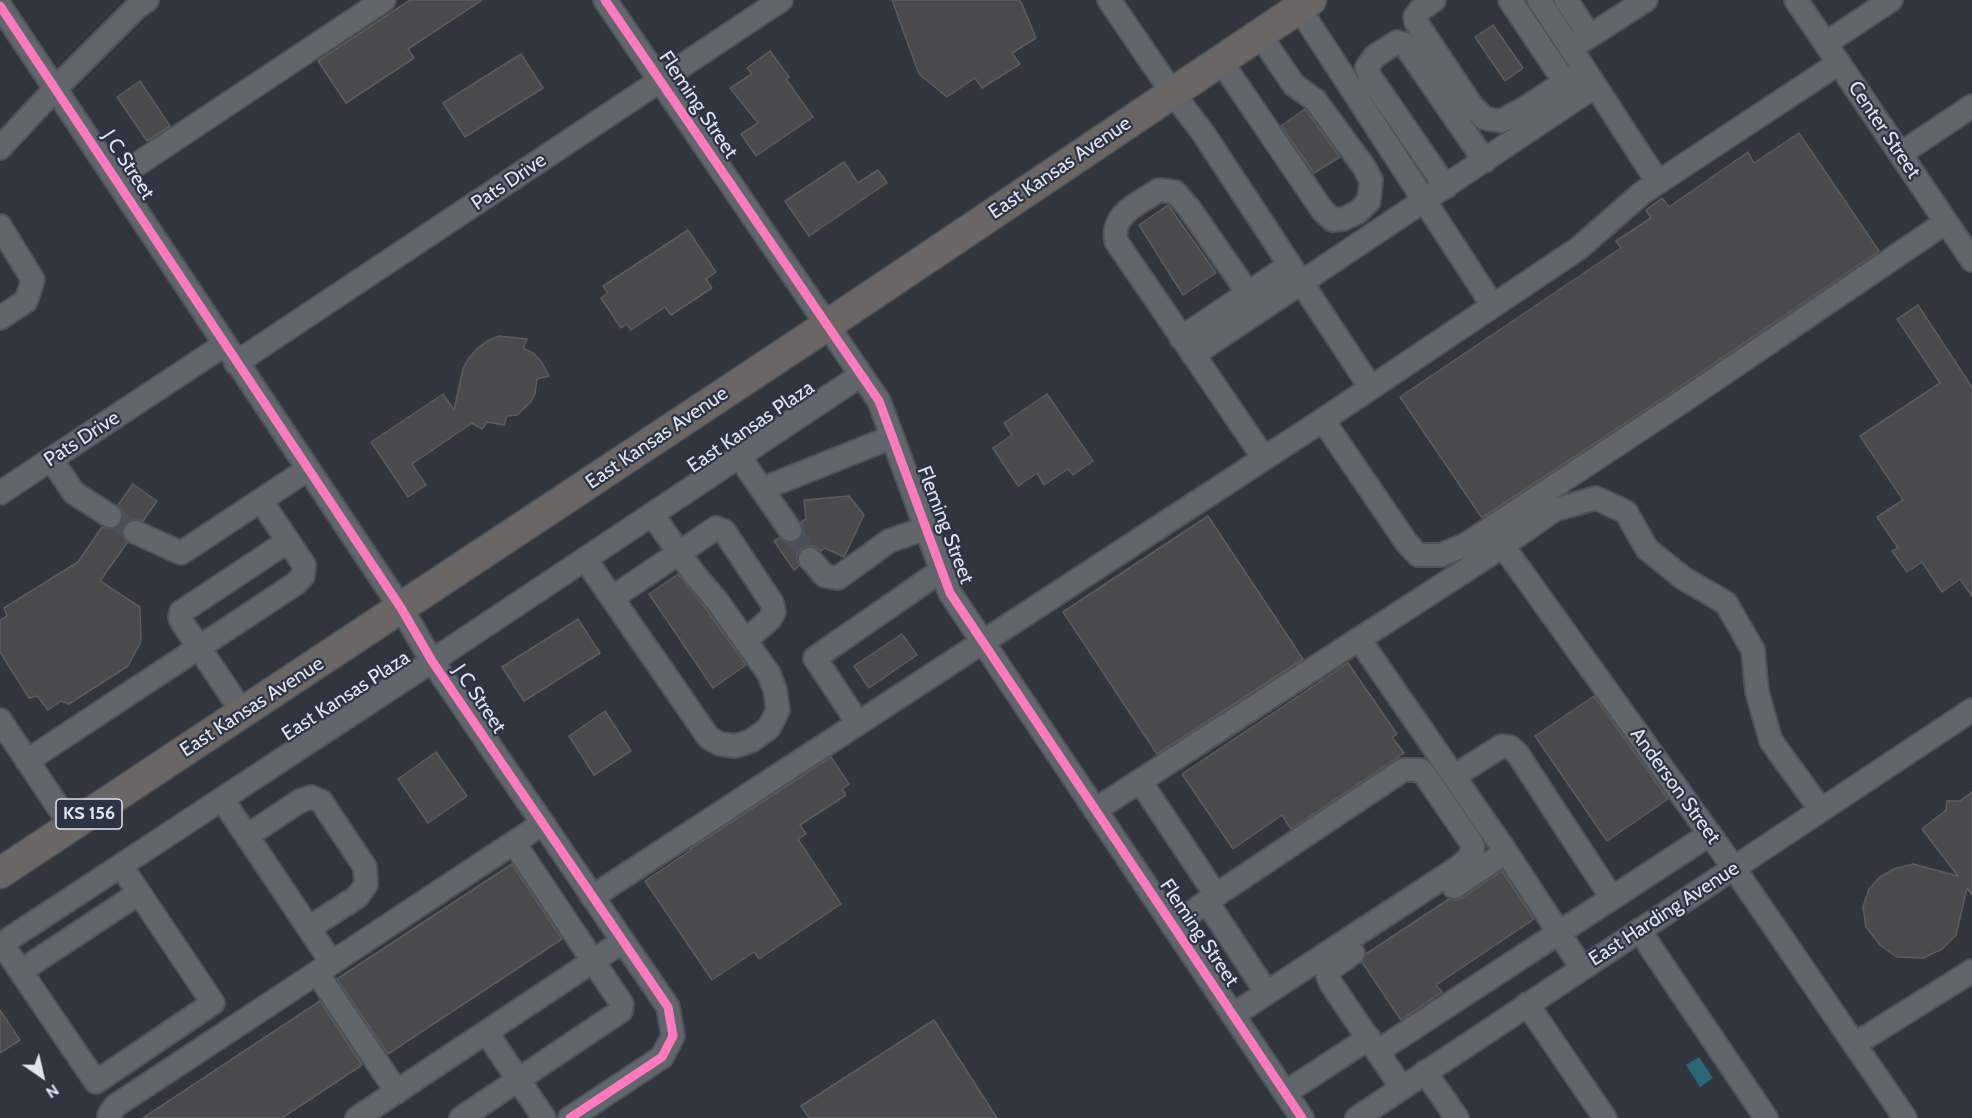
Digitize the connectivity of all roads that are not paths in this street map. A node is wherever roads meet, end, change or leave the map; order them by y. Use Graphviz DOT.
graph roads {
  1 [pos="146,0"];
  2 [pos="384,0"];
  3 [pos="605,0"];
  4 [pos="781,0"];
  5 [pos="1109,0"];
  6 [pos="1510,0"];
  7 [pos="1539,0"];
  8 [pos="1566,0"];
  9 [pos="1646,0"];
  10 [pos="1796,0"];
  11 [pos="1891,0"];
  12 [pos="1430,1"];
  13 [pos="1305,4"];
  14 [pos="0,6"];
  15 [pos="1259,34"];
  16 [pos="1590,36"];
  17 [pos="1826,43"];
  18 [pos="1571,48"];
  19 [pos="1220,60"];
  20 [pos="1839,63"];
  21 [pos="1590,78"];
  22 [pos="660,81"];
  23 [pos="1565,82"];
  24 [pos="56,88"];
  25 [pos="1172,92"];
  26 [pos="1972,106"];
  27 [pos="1393,110"];
  28 [pos="1374,123"];
  29 [pos="0,148"];
  30 [pos="1900,154"];
  31 [pos="1485,161"];
  32 [pos="115,179"];
  33 [pos="1658,182"];
  34 [pos="1446,187"];
  35 [pos="1425,201"];
  36 [pos="1947,222"];
  37 [pos="0,226"];
  38 [pos="1972,260"];
  39 [pos="1296,274"];
  40 [pos="1248,293"];
  41 [pos="1493,306"];
  42 [pos="0,318"];
  43 [pos="826,326"];
  44 [pos="1187,346"];
  45 [pos="230,354"];
  46 [pos="861,375"];
  47 [pos="1371,388"];
  48 [pos="1323,420"];
  49 [pos="892,437"];
  50 [pos="739,456"];
  51 [pos="1264,458"];
  52 [pos="51,459"];
  53 [pos="308,469"];
  54 [pos="762,489"];
  55 [pos="0,493"];
  56 [pos="261,501"];
  57 [pos="652,514"];
  58 [pos="110,516"];
  59 [pos="926,528"];
  60 [pos="790,530"];
  61 [pos="135,532"];
  62 [pos="288,541"];
  63 [pos="1503,546"];
  64 [pos="680,553"];
  65 [pos="585,559"];
  66 [pos="810,559"];
  67 [pos="942,570"];
  68 [pos="612,598"];
  69 [pos="401,608"];
  70 [pos="1359,639"];
  71 [pos="745,641"];
  72 [pos="983,643"];
  73 [pos="199,648"];
  74 [pos="432,661"];
  75 [pos="1972,710"];
  76 [pos="243,713"];
  77 [pos="0,720"];
  78 [pos="858,723"];
  79 [pos="27,761"];
  80 [pos="1454,776"];
  81 [pos="1140,781"];
  82 [pos="222,799"];
  83 [pos="1095,810"];
  84 [pos="1821,810"];
  85 [pos="542,824"];
  86 [pos="71,826"];
  87 [pos="1710,834"];
  88 [pos="247,836"];
  89 [pos="514,843"];
  90 [pos="1506,852"];
  91 [pos="121,866"];
  92 [pos="1734,868"];
  93 [pos="0,873"];
  94 [pos="139,892"];
  95 [pos="592,897"];
  96 [pos="1211,898"];
  97 [pos="1612,898"];
  98 [pos="1173,926"];
  99 [pos="309,928"];
  100 [pos="1639,930"];
  101 [pos="1559,932"];
  102 [pos="623,941"];
  103 [pos="1,945"];
  104 [pos="593,961"];
  105 [pos="325,968"];
  106 [pos="1582,968"];
  107 [pos="21,971"];
  108 [pos="1972,971"];
  109 [pos="1267,993"];
  110 [pos="1527,1004"];
  111 [pos="1233,1015"];
  112 [pos="487,1033"];
  113 [pos="1855,1044"];
  114 [pos="1373,1045"];
  115 [pos="1425,1072"];
  116 [pos="519,1080"];
  117 [pos="1402,1088"];
  118 [pos="397,1092"];
  119 [pos="1285,1093"];
  120 [pos="110,1118"];
  121 [pos="357,1118"];
  122 [pos="461,1118"];
  123 [pos="544,1118"];
  124 [pos="570,1118"];
  125 [pos="1302,1118"];
  126 [pos="1357,1118"];
  127 [pos="1457,1118"];
  128 [pos="1605,1118"];
  129 [pos="1766,1118"];
  130 [pos="1905,1118"];
  1 -- 24 [label="street"];
  2 -- 32 [label="street"];
  3 -- 22 [label="street, Fleming Street"];
  4 -- 22 [label="street, Pats Drive"];
  5 -- 25 [label="street"];
  6 -- 23 [label="street"];
  7 -- 18 [label="street"];
  8 -- 16 [label="street"];
  9 -- 16 [label="street"];
  10 -- 17 [label="street, Center Street"];
  11 -- 17 [label="street"];
  12 -- 23 [label="street"];
  13 -- 15 [label="main road, East Kansas Avenue / KS 156"];
  13 -- 28 [label="street"];
  14 -- 24 [label="street, J C Street"];
  15 -- 19 [label="main road, East Kansas Avenue / KS 156"];
  15 -- 19 [label="street"];
  16 -- 18 [label="street"];
  17 -- 20 [label="street, Center Street"];
  18 -- 21 [label="street"];
  19 -- 25 [label="main road, East Kansas Avenue / KS 156"];
  20 -- 30 [label="street, Center Street"];
  20 -- 33 [label="street"];
  21 -- 23 [label="street"];
  21 -- 31 [label="street"];
  21 -- 33 [label="street"];
  22 -- 43 [label="street, Fleming Street"];
  22 -- 45 [label="street, Pats Drive"];
  24 -- 29 [label="street"];
  24 -- 32 [label="street, J C Street"];
  25 -- 39 [label="street"];
  25 -- 43 [label="main road, East Kansas Avenue / KS 156"];
  26 -- 30 [label="street"];
  27 -- 28 [label="street"];
  27 -- 31 [label="street"];
  27 -- 34 [label="street"];
  28 -- 35 [label="street"];
  30 -- 36 [label="street, Center Street"];
  31 -- 34 [label="street"];
  32 -- 45 [label="street, J C Street"];
  33 -- 41 [label="street"];
  34 -- 35 [label="street"];
  35 -- 39 [label="street"];
  35 -- 41 [label="street"];
  36 -- 38 [label="street, Center Street"];
  36 -- 48 [label="street"];
  37 -- 42 [label="street"];
  39 -- 40 [label="street"];
  39 -- 44 [label="street"];
  39 -- 47 [label="street"];
  40 -- 44 [label="street"];
  40 -- 44 [label="street"];
  41 -- 47 [label="street"];
  43 -- 46 [label="street, Fleming Street"];
  43 -- 69 [label="main road, East Kansas Avenue / KS 156"];
  44 -- 51 [label="street"];
  45 -- 52 [label="street, Pats Drive"];
  45 -- 53 [label="street, J C Street"];
  46 -- 49 [label="street, Fleming Street"];
  46 -- 50 [label="street, East Kansas Plaza"];
  47 -- 48 [label="street"];
  48 -- 51 [label="street"];
  49 -- 54 [label="street"];
  49 -- 59 [label="street, Fleming Street"];
  50 -- 54 [label="street"];
  50 -- 57 [label="street, East Kansas Plaza"];
  51 -- 72 [label="street"];
  52 -- 55 [label="street, Pats Drive"];
  52 -- 58 [label="street"];
  53 -- 56 [label="street"];
  53 -- 69 [label="street, J C Street"];
  54 -- 60 [label="street"];
  56 -- 61 [label="street"];
  56 -- 62 [label="street"];
  57 -- 64 [label="street"];
  57 -- 65 [label="street, East Kansas Plaza"];
  59 -- 66 [label="street"];
  59 -- 67 [label="street, Fleming Street"];
  62 -- 73 [label="street"];
  62 -- 73 [label="street"];
  63 -- 70 [label="street"];
  63 -- 84 [label="street"];
  63 -- 87 [label="street, Anderson Street"];
  64 -- 68 [label="street"];
  64 -- 71 [label="street"];
  64 -- 71 [label="street"];
  65 -- 68 [label="street"];
  65 -- 74 [label="street, East Kansas Plaza"];
  67 -- 72 [label="street, Fleming Street"];
  67 -- 78 [label="street"];
  68 -- 71 [label="street"];
  69 -- 74 [label="street, J C Street"];
  69 -- 76 [label="main road, East Kansas Avenue / KS 156"];
  70 -- 80 [label="street"];
  70 -- 81 [label="street"];
  72 -- 78 [label="street"];
  72 -- 83 [label="street, Fleming Street"];
  73 -- 76 [label="street"];
  73 -- 79 [label="street"];
  74 -- 82 [label="street, East Kansas Plaza"];
  74 -- 85 [label="street, J C Street"];
  75 -- 84 [label="street, East Harding Avenue"];
  76 -- 86 [label="main road, East Kansas Avenue / KS 156"];
  77 -- 79 [label="street"];
  78 -- 95 [label="street"];
  79 -- 86 [label="street"];
  80 -- 90 [label="street"];
  80 -- 97 [label="street"];
  81 -- 83 [label="street"];
  81 -- 96 [label="street"];
  82 -- 88 [label="street"];
  82 -- 91 [label="street, East Kansas Plaza"];
  83 -- 98 [label="street, Fleming Street"];
  84 -- 92 [label="street, East Harding Avenue"];
  85 -- 89 [label="street"];
  85 -- 95 [label="street, J C Street"];
  86 -- 93 [label="main road, East Kansas Avenue / KS 156"];
  87 -- 92 [label="street, Anderson Street"];
  87 -- 97 [label="street"];
  88 -- 99 [label="street"];
  88 -- 99 [label="street"];
  89 -- 104 [label="street"];
  89 -- 105 [label="street"];
  90 -- 101 [label="street"];
  90 -- 114 [label="street"];
  91 -- 94 [label="street"];
  91 -- 103 [label="street, East Kansas Plaza"];
  92 -- 100 [label="street, East Harding Avenue"];
  92 -- 113 [label="street, Anderson Street"];
  94 -- 107 [label="street"];
  94 -- 107 [label="street"];
  95 -- 102 [label="street, J C Street"];
  96 -- 98 [label="street"];
  96 -- 109 [label="street"];
  96 -- 109 [label="street"];
  97 -- 101 [label="street"];
  98 -- 111 [label="street, Fleming Street"];
  99 -- 105 [label="street"];
  100 -- 106 [label="street, East Harding Avenue"];
  100 -- 129 [label="street"];
  101 -- 106 [label="street"];
  101 -- 114 [label="street"];
  102 -- 104 [label="street"];
  102 -- 124 [label="street, J C Street"];
  103 -- 107 [label="street"];
  104 -- 112 [label="street"];
  104 -- 116 [label="street"];
  105 -- 118 [label="street"];
  105 -- 120 [label="street"];
  106 -- 110 [label="street, East Harding Avenue"];
  108 -- 113 [label="street"];
  109 -- 111 [label="street"];
  110 -- 115 [label="street, East Harding Avenue"];
  110 -- 128 [label="street"];
  111 -- 119 [label="street, Fleming Street"];
  112 -- 116 [label="street"];
  112 -- 118 [label="street"];
  113 -- 130 [label="street, Anderson Street"];
  114 -- 117 [label="street"];
  114 -- 119 [label="street"];
  115 -- 117 [label="street, East Harding Avenue"];
  115 -- 127 [label="street"];
  116 -- 122 [label="street"];
  116 -- 123 [label="street"];
  117 -- 126 [label="street, East Harding Avenue"];
  118 -- 121 [label="street"];
  119 -- 125 [label="street, Fleming Street"];
}
